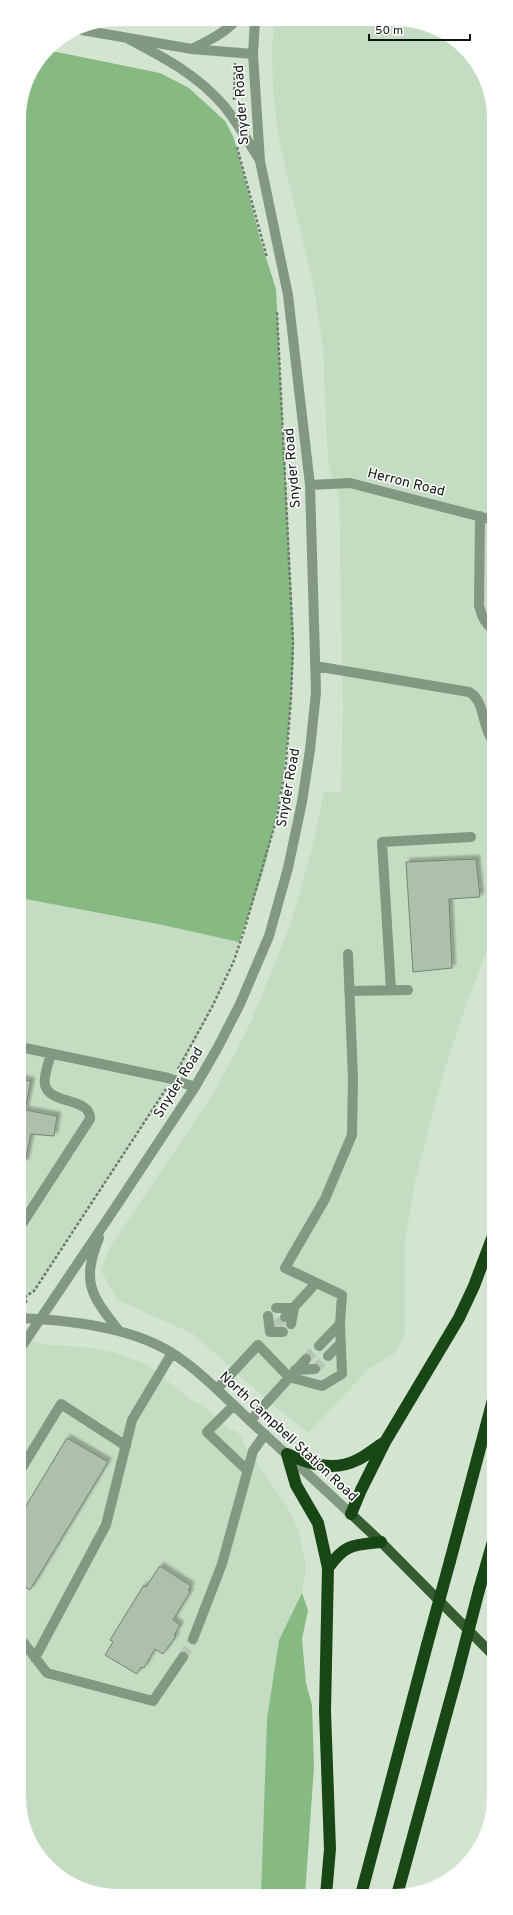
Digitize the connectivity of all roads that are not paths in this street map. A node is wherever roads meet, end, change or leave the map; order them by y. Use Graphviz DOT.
graph roads {
  1 [pos="231,26"];
  2 [pos="255,26"];
  3 [pos="89,31"];
  4 [pos="127,38"];
  5 [pos="192,49"];
  6 [pos="253,54"];
  7 [pos="260,161"];
  8 [pos="310,485"];
  9 [pos="480,516"];
  10 [pos="487,518"];
  11 [pos="487,625"];
  12 [pos="315,666"];
  13 [pos="487,732"];
  14 [pos="471,837"];
  15 [pos="348,954"];
  16 [pos="391,990"];
  17 [pos="408,990"];
  18 [pos="349,991"];
  19 [pos="26,1048"];
  20 [pos="51,1054"];
  21 [pos="195,1087"];
  22 [pos="26,1218"];
  23 [pos="104,1224"];
  24 [pos="487,1252"];
  25 [pos="316,1283"];
  26 [pos="276,1308"];
  27 [pos="294,1308"];
  28 [pos="268,1316"];
  29 [pos="26,1318"];
  30 [pos="39,1319"];
  31 [pos="288,1321"];
  32 [pos="340,1324"];
  33 [pos="119,1331"];
  34 [pos="26,1340"];
  35 [pos="341,1343"];
  36 [pos="258,1345"];
  37 [pos="319,1346"];
  38 [pos="172,1353"];
  39 [pos="328,1356"];
  40 [pos="306,1359"];
  41 [pos="315,1369"];
  42 [pos="292,1373"];
  43 [pos="217,1389"];
  44 [pos="234,1405"];
  45 [pos="250,1420"];
  46 [pos="487,1422"];
  47 [pos="265,1434"];
  48 [pos="385,1442"];
  49 [pos="126,1446"];
  50 [pos="287,1454"];
  51 [pos="26,1461"];
  52 [pos="248,1470"];
  53 [pos="351,1514"];
  54 [pos="381,1542"];
  55 [pos="487,1562"];
  56 [pos="328,1568"];
  57 [pos="193,1639"];
  58 [pos="26,1646"];
  59 [pos="487,1649"];
  60 [pos="183,1656"];
  61 [pos="35,1658"];
  62 [pos="327,1889"];
  63 [pos="363,1889"];
  64 [pos="399,1889"];
  1 -- 5 [label="street"];
  2 -- 6 [label="street"];
  3 -- 4 [label="street, Snyder Road"];
  4 -- 5 [label="street, Snyder Road"];
  4 -- 7 [label="street, Snyder Road"];
  5 -- 6 [label="street, Snyder Road"];
  6 -- 7 [label="street, Snyder Road"];
  7 -- 8 [label="street, Snyder Road"];
  8 -- 9 [label="street, Herron Road"];
  8 -- 12 [label="street, Snyder Road"];
  9 -- 10 [label="street, Herron Road"];
  9 -- 11 [label="street"];
  12 -- 13 [label="street"];
  12 -- 21 [label="street, Snyder Road"];
  14 -- 16 [label="street"];
  15 -- 18 [label="street"];
  16 -- 17 [label="street"];
  16 -- 18 [label="street"];
  18 -- 25 [label="street"];
  19 -- 20 [label="street"];
  20 -- 21 [label="street"];
  20 -- 22 [label="street"];
  21 -- 23 [label="street, Snyder Road"];
  23 -- 30 [label="street, Snyder Road"];
  23 -- 33 [label="street"];
  24 -- 48 [label="highway"];
  25 -- 27 [label="street"];
  25 -- 32 [label="street"];
  26 -- 27 [label="street"];
  27 -- 31 [label="street"];
  28 -- 36 [label="street"];
  29 -- 30 [label="street, North Campbell Station Road"];
  30 -- 33 [label="street, North Campbell Station Road"];
  30 -- 34 [label="street, Snyder Road"];
  32 -- 35 [label="street"];
  32 -- 37 [label="street"];
  33 -- 38 [label="street, North Campbell Station Road"];
  35 -- 39 [label="street"];
  35 -- 42 [label="street"];
  36 -- 42 [label="street"];
  36 -- 43 [label="street"];
  38 -- 43 [label="street, North Campbell Station Road"];
  38 -- 49 [label="street"];
  40 -- 42 [label="street"];
  41 -- 42 [label="street"];
  42 -- 45 [label="street"];
  43 -- 44 [label="street, North Campbell Station Road"];
  44 -- 45 [label="street, North Campbell Station Road"];
  44 -- 52 [label="street"];
  45 -- 47 [label="street, North Campbell Station Road"];
  46 -- 63 [label="highway, bridge"];
  47 -- 50 [label="street, North Campbell Station Road"];
  47 -- 52 [label="street"];
  48 -- 50 [label="highway"];
  48 -- 53 [label="highway"];
  49 -- 51 [label="street"];
  49 -- 61 [label="street"];
  50 -- 53 [label="street, North Campbell Station Road"];
  50 -- 56 [label="highway"];
  52 -- 57 [label="street"];
  53 -- 54 [label="main road, North Campbell Station Road"];
  54 -- 56 [label="highway"];
  54 -- 59 [label="main road, North Campbell Station Road"];
  55 -- 64 [label="highway, bridge"];
  56 -- 62 [label="highway"];
  58 -- 61 [label="street"];
  60 -- 61 [label="street"];
}
